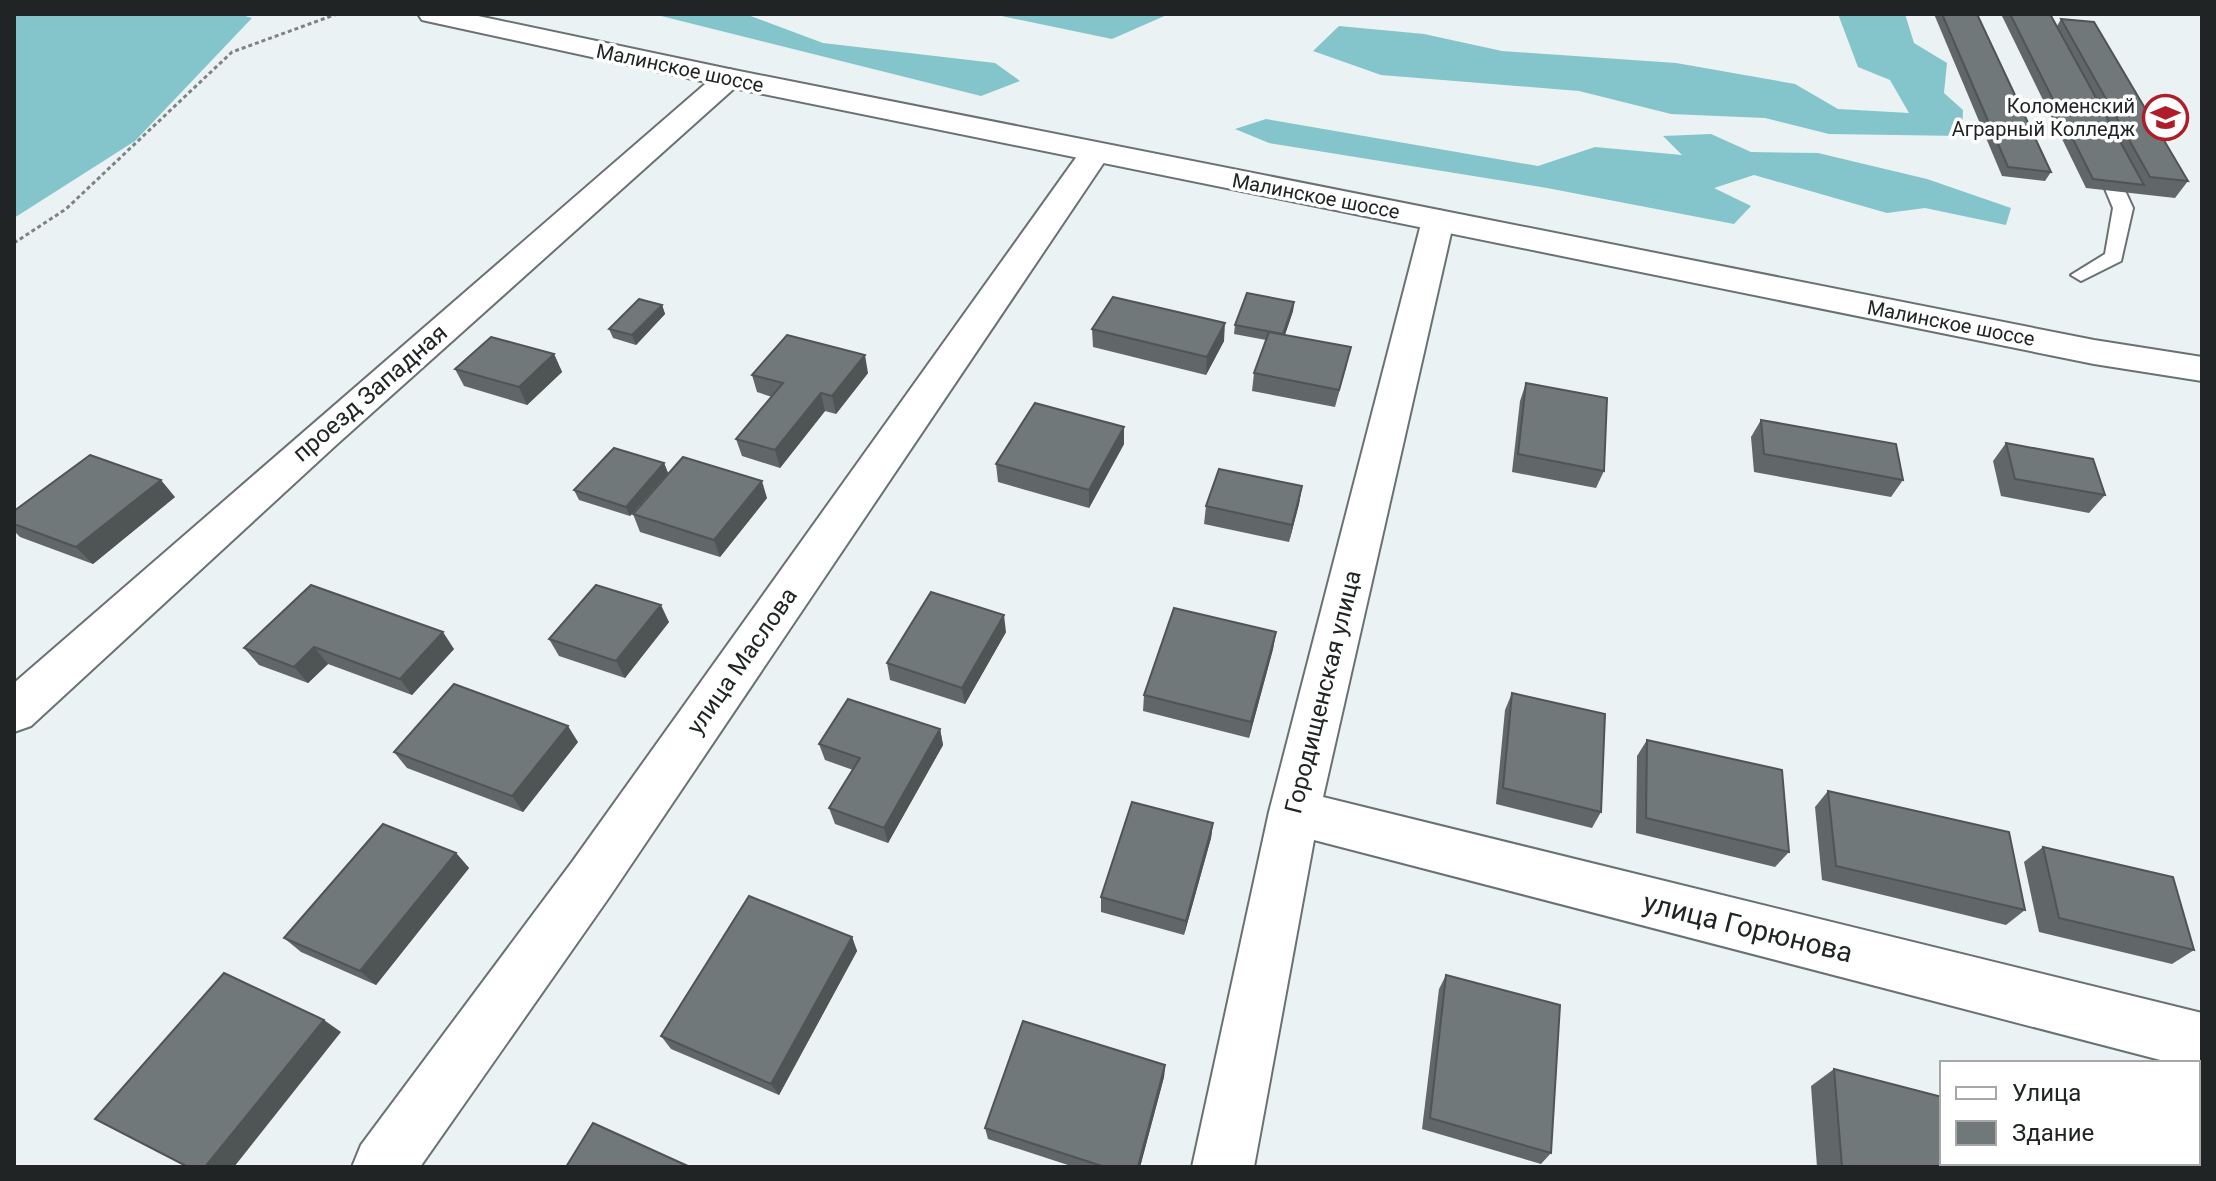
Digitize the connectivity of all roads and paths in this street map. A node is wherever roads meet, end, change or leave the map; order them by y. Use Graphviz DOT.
graph roads {
  1 [pos="337,14"];
  2 [pos="431,14"];
  3 [pos="729,78"];
  4 [pos="2090,138"];
  5 [pos="1096,152"];
  6 [pos="1438,220"];
  7 [pos="14,243"];
  8 [pos="2081,275"];
  9 [pos="2202,369"];
  10 [pos="14,712"];
  11 [pos="1294,812"];
  12 [pos="2202,1042"];
  13 [pos="383,1167"];
  14 [pos="1223,1167"];
  1 -- 7 [label="path"];
  2 -- 3 [label="street, Малинское шоссе"];
  3 -- 5 [label="street, Малинское шоссе"];
  3 -- 10 [label="street, проезд Западная"];
  4 -- 8 [label="lane"];
  5 -- 6 [label="street, Малинское шоссе"];
  5 -- 13 [label="street, улица Маслова"];
  6 -- 9 [label="street, Малинское шоссе"];
  6 -- 11 [label="street, Городищенская улица"];
  11 -- 12 [label="street, улица Горюнова"];
  11 -- 14 [label="street, Городищенская улица"];
}
